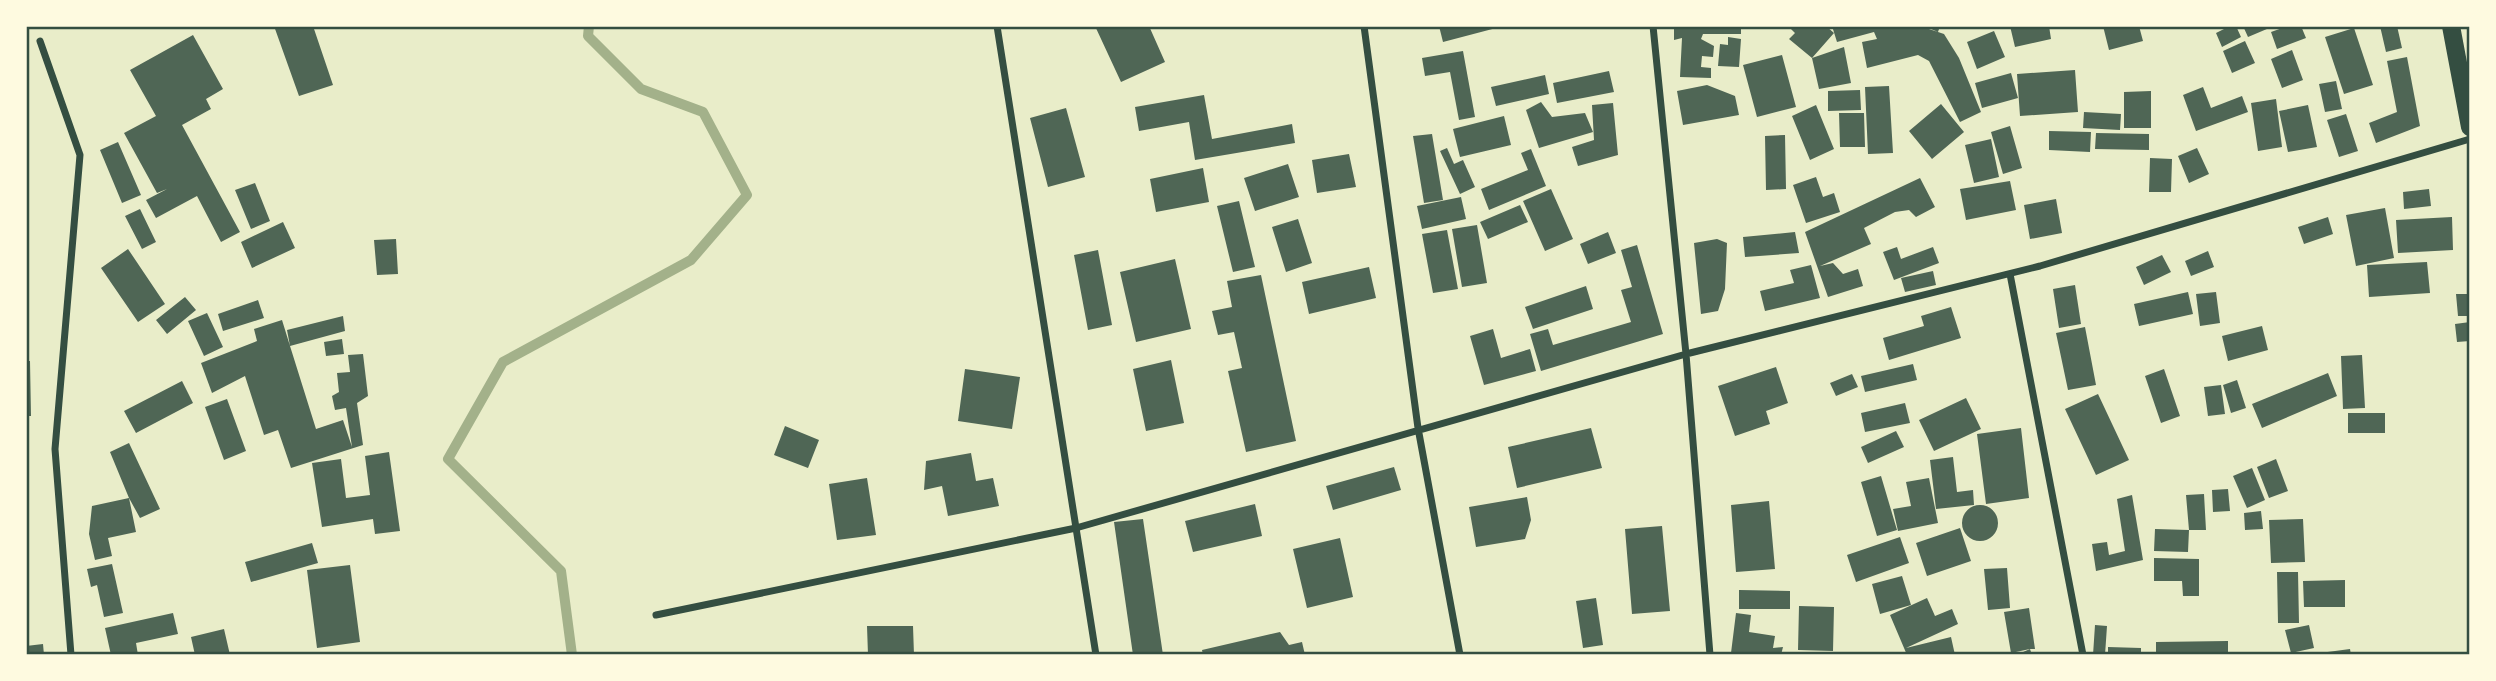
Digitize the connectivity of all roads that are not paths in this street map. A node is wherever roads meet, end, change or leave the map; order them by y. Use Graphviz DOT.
graph roads {
  1 [pos="997,26"];
  2 [pos="1364,26"];
  3 [pos="1653,26"];
  4 [pos="2451,26"];
  5 [pos="40,41"];
  6 [pos="2470,127"];
  7 [pos="2470,139"];
  8 [pos="2010,274"];
  9 [pos="1686,354"];
  10 [pos="1418,428"];
  11 [pos="1076,528"];
  12 [pos="656,615"];
  13 [pos="71,655"];
  14 [pos="1096,655"];
  15 [pos="1460,655"];
  16 [pos="1710,655"];
  17 [pos="2083,655"];
  1 -- 11 [label="street"];
  2 -- 10 [label="street"];
  3 -- 9 [label="street"];
  4 -- 6 [label="main road"];
  5 -- 13 [label="street"];
  7 -- 8 [label="street"];
  8 -- 9 [label="street"];
  8 -- 17 [label="street"];
  9 -- 10 [label="street"];
  9 -- 16 [label="street"];
  10 -- 11 [label="street"];
  10 -- 15 [label="street"];
  11 -- 12 [label="street"];
  11 -- 14 [label="street"];
}
